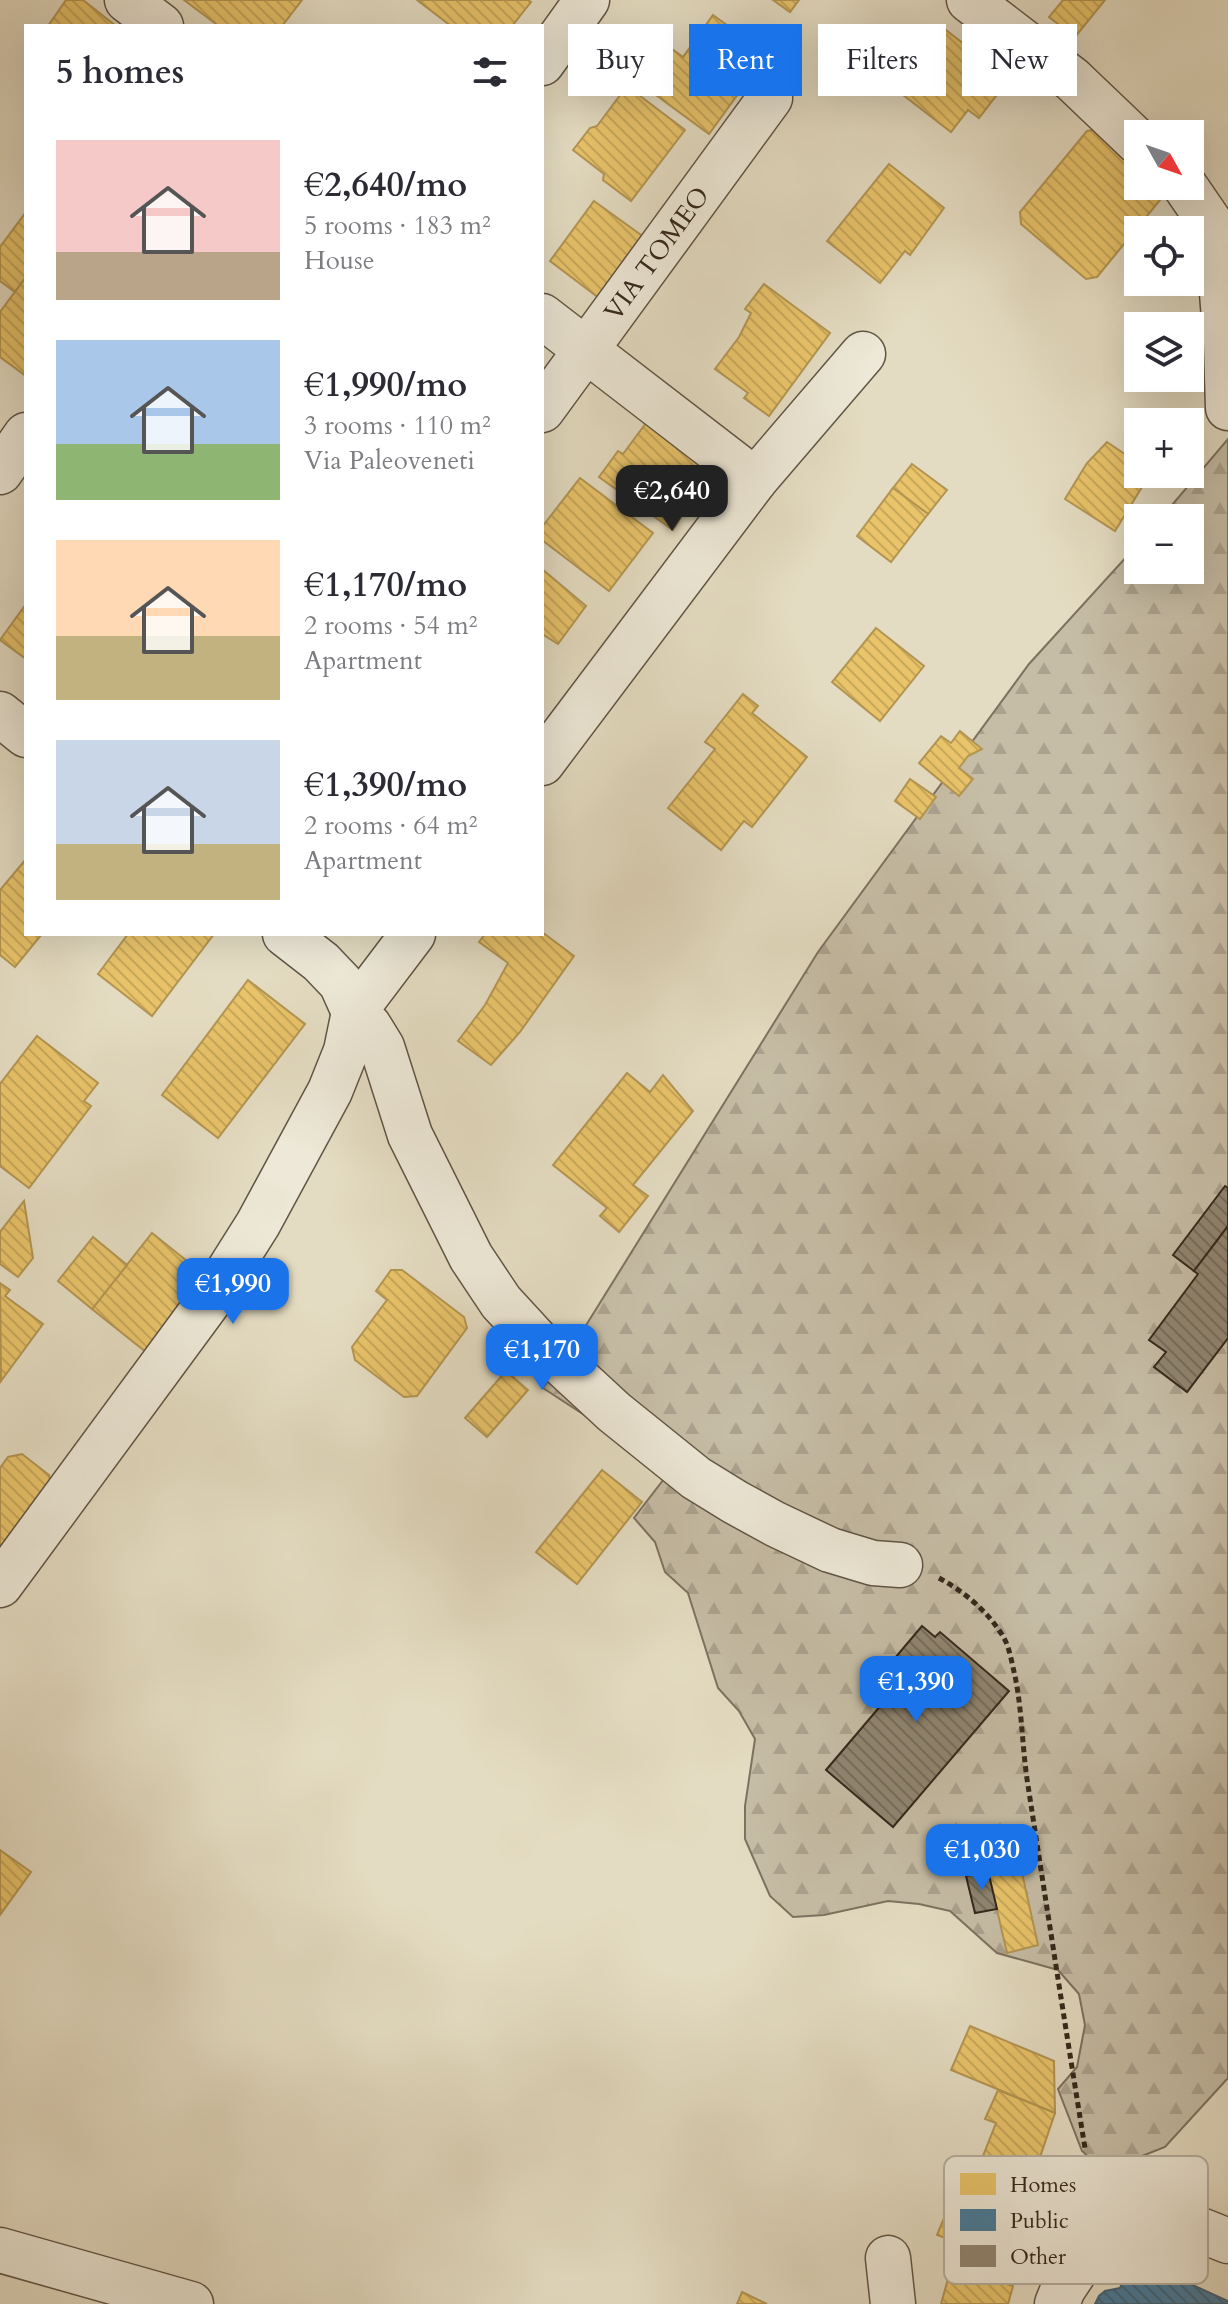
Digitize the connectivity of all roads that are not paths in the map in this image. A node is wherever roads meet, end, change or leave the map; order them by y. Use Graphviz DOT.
graph roads {
  1 [pos="127,0"];
  2 [pos="587,0"];
  3 [pos="969,0"];
  4 [pos="158,24"];
  5 [pos="544,60"];
  6 [pos="770,98"];
  7 [pos="1124,129"];
  8 [pos="1195,200"];
  9 [pos="544,318"];
  10 [pos="586,350"];
  11 [pos="863,354"];
  12 [pos="544,407"];
  13 [pos="1228,408"];
  14 [pos="24,438"];
  15 [pos="0,472"];
  16 [pos="755,480"];
  17 [pos="0,714"];
  18 [pos="24,733"];
  19 [pos="544,760"];
  20 [pos="288,936"];
  21 [pos="411,936"];
  22 [pos="354,1012"];
  23 [pos="900,1565"];
  24 [pos="0,1585"];
  25 [pos="1208,2233"];
  26 [pos="1228,2241"];
  27 [pos="0,2250"];
  28 [pos="888,2258"];
  29 [pos="1065,2284"];
  30 [pos="191,2304"];
  31 [pos="893,2304"];
  32 [pos="1057,2304"];
  1 -- 4 [label="street"];
  2 -- 5 [label="street"];
  3 -- 7 [label="street"];
  6 -- 10 [label="street, VIA TOMEO"];
  8 -- 13 [label="street"];
  9 -- 10 [label="street"];
  10 -- 12 [label="street, VIA TOMEO"];
  10 -- 16 [label="street"];
  11 -- 16 [label="street"];
  14 -- 15 [label="street"];
  16 -- 19 [label="street"];
  17 -- 18 [label="street"];
  20 -- 22 [label="street"];
  21 -- 22 [label="street"];
  22 -- 23 [label="street"];
  22 -- 24 [label="street"];
  25 -- 26 [label="street"];
  27 -- 30 [label="street"];
  28 -- 31 [label="street"];
  29 -- 32 [label="street"];
}
